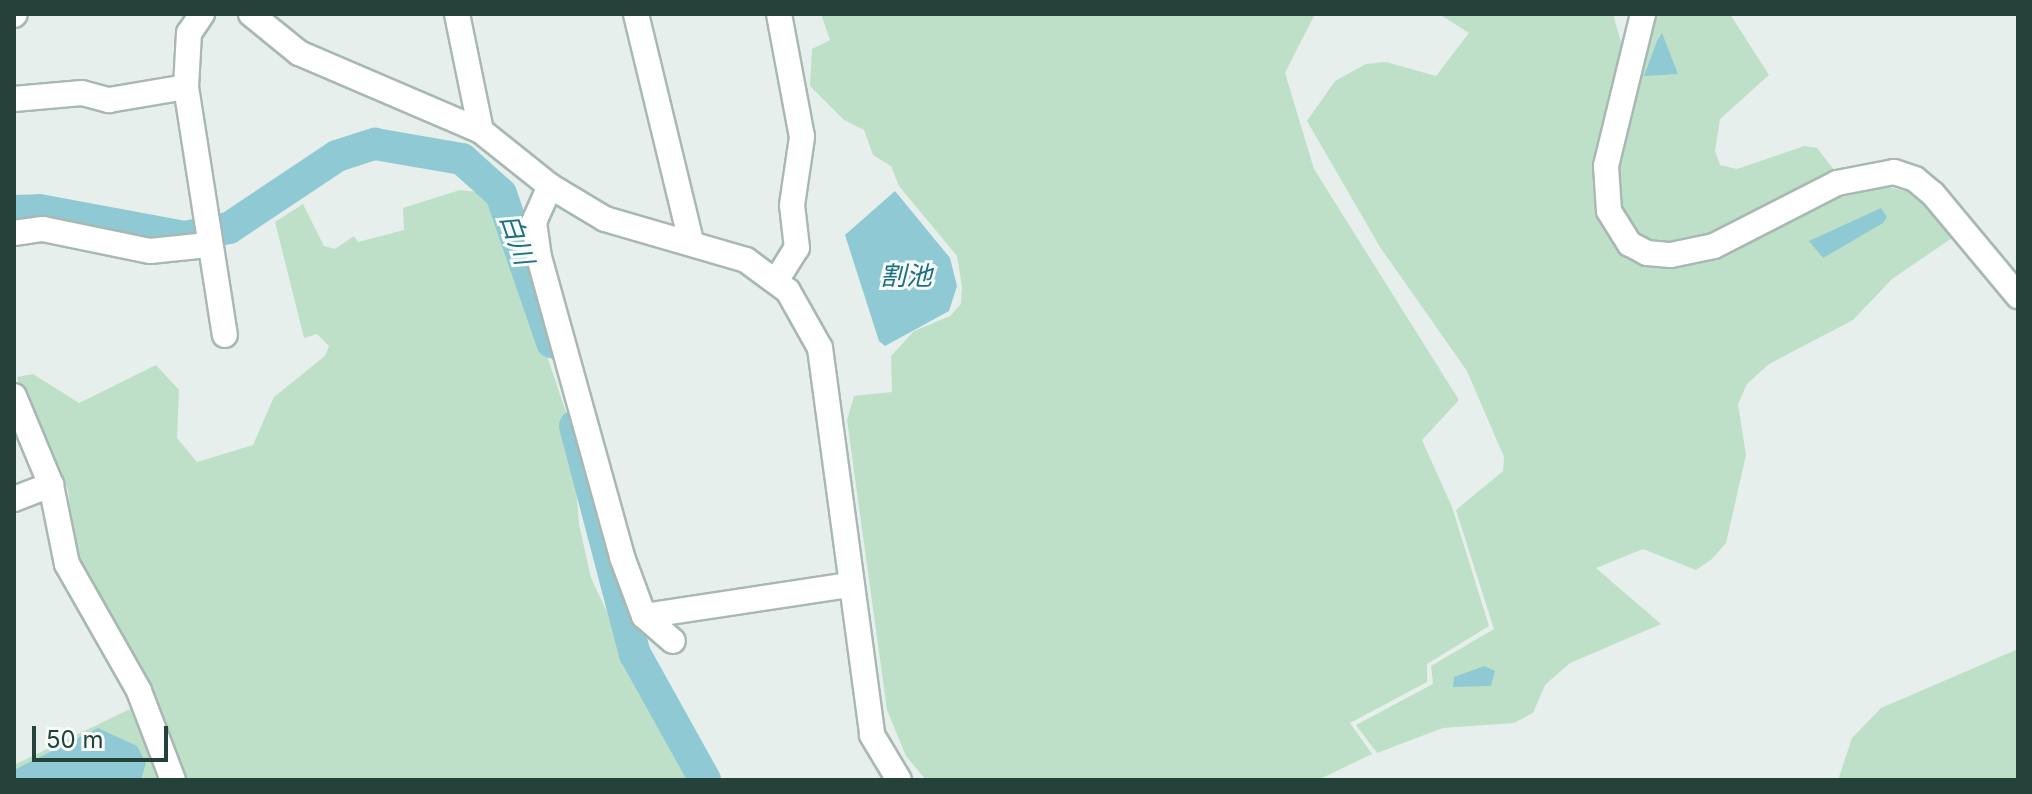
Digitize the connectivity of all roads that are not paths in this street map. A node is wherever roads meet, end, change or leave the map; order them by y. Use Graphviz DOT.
graph roads {
  1 [pos="202,14"];
  2 [pos="251,14"];
  3 [pos="457,14"];
  4 [pos="636,14"];
  5 [pos="779,14"];
  6 [pos="1643,14"];
  7 [pos="186,87"];
  8 [pos="14,99"];
  9 [pos="481,131"];
  10 [pos="550,186"];
  11 [pos="14,233"];
  12 [pos="691,241"];
  13 [pos="208,245"];
  14 [pos="776,281"];
  15 [pos="2018,296"];
  16 [pos="225,335"];
  17 [pos="14,396"];
  18 [pos="51,485"];
  19 [pos="14,499"];
  20 [pos="850,585"];
  21 [pos="644,616"];
  22 [pos="673,641"];
  23 [pos="173,780"];
  24 [pos="899,780"];
  1 -- 7 [label="street"];
  2 -- 9 [label="street"];
  3 -- 9 [label="street"];
  4 -- 12 [label="street"];
  5 -- 14 [label="street"];
  6 -- 15 [label="street"];
  7 -- 8 [label="street"];
  7 -- 13 [label="street"];
  9 -- 10 [label="street"];
  10 -- 12 [label="street"];
  10 -- 21 [label="street"];
  11 -- 13 [label="street"];
  12 -- 14 [label="street"];
  13 -- 16 [label="street"];
  14 -- 20 [label="street"];
  17 -- 18 [label="street"];
  18 -- 19 [label="street"];
  18 -- 23 [label="street"];
  20 -- 21 [label="street"];
  20 -- 24 [label="street"];
  21 -- 22 [label="street"];
}
